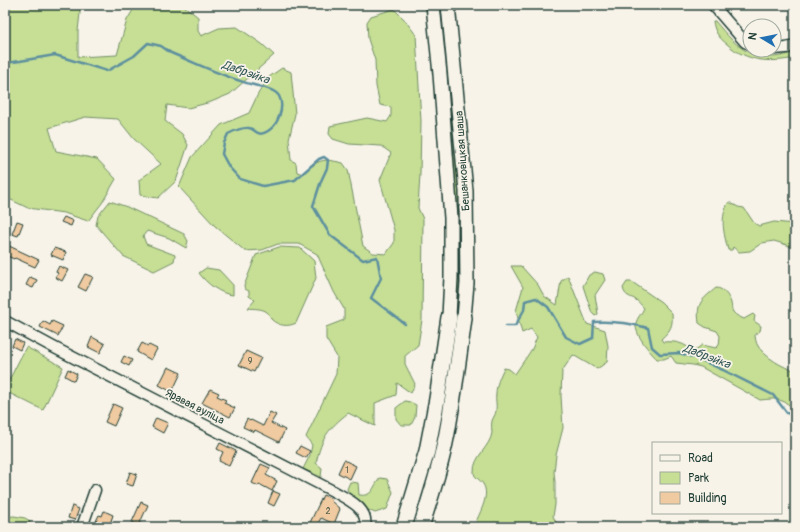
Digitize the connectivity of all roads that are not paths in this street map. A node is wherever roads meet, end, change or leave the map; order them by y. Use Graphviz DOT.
graph roads {
  1 [pos="432,5"];
  2 [pos="448,5"];
  3 [pos="713,5"];
  4 [pos="742,38"];
  5 [pos="795,46"];
  6 [pos="782,48"];
  7 [pos="456,317"];
  8 [pos="5,321"];
  9 [pos="95,490"];
  10 [pos="365,524"];
  11 [pos="82,527"];
  12 [pos="404,527"];
  13 [pos="421,527"];
  1 -- 7 [label="main road, Бешанковіцкая шаша"];
  2 -- 7 [label="main road, Бешанковіцкая шаша"];
  3 -- 4 [label="street"];
  5 -- 6 [label="street"];
  7 -- 12 [label="highway"];
  7 -- 13 [label="highway"];
  8 -- 10 [label="street, Яравая вуліца"];
  9 -- 11 [label="street"];
}
